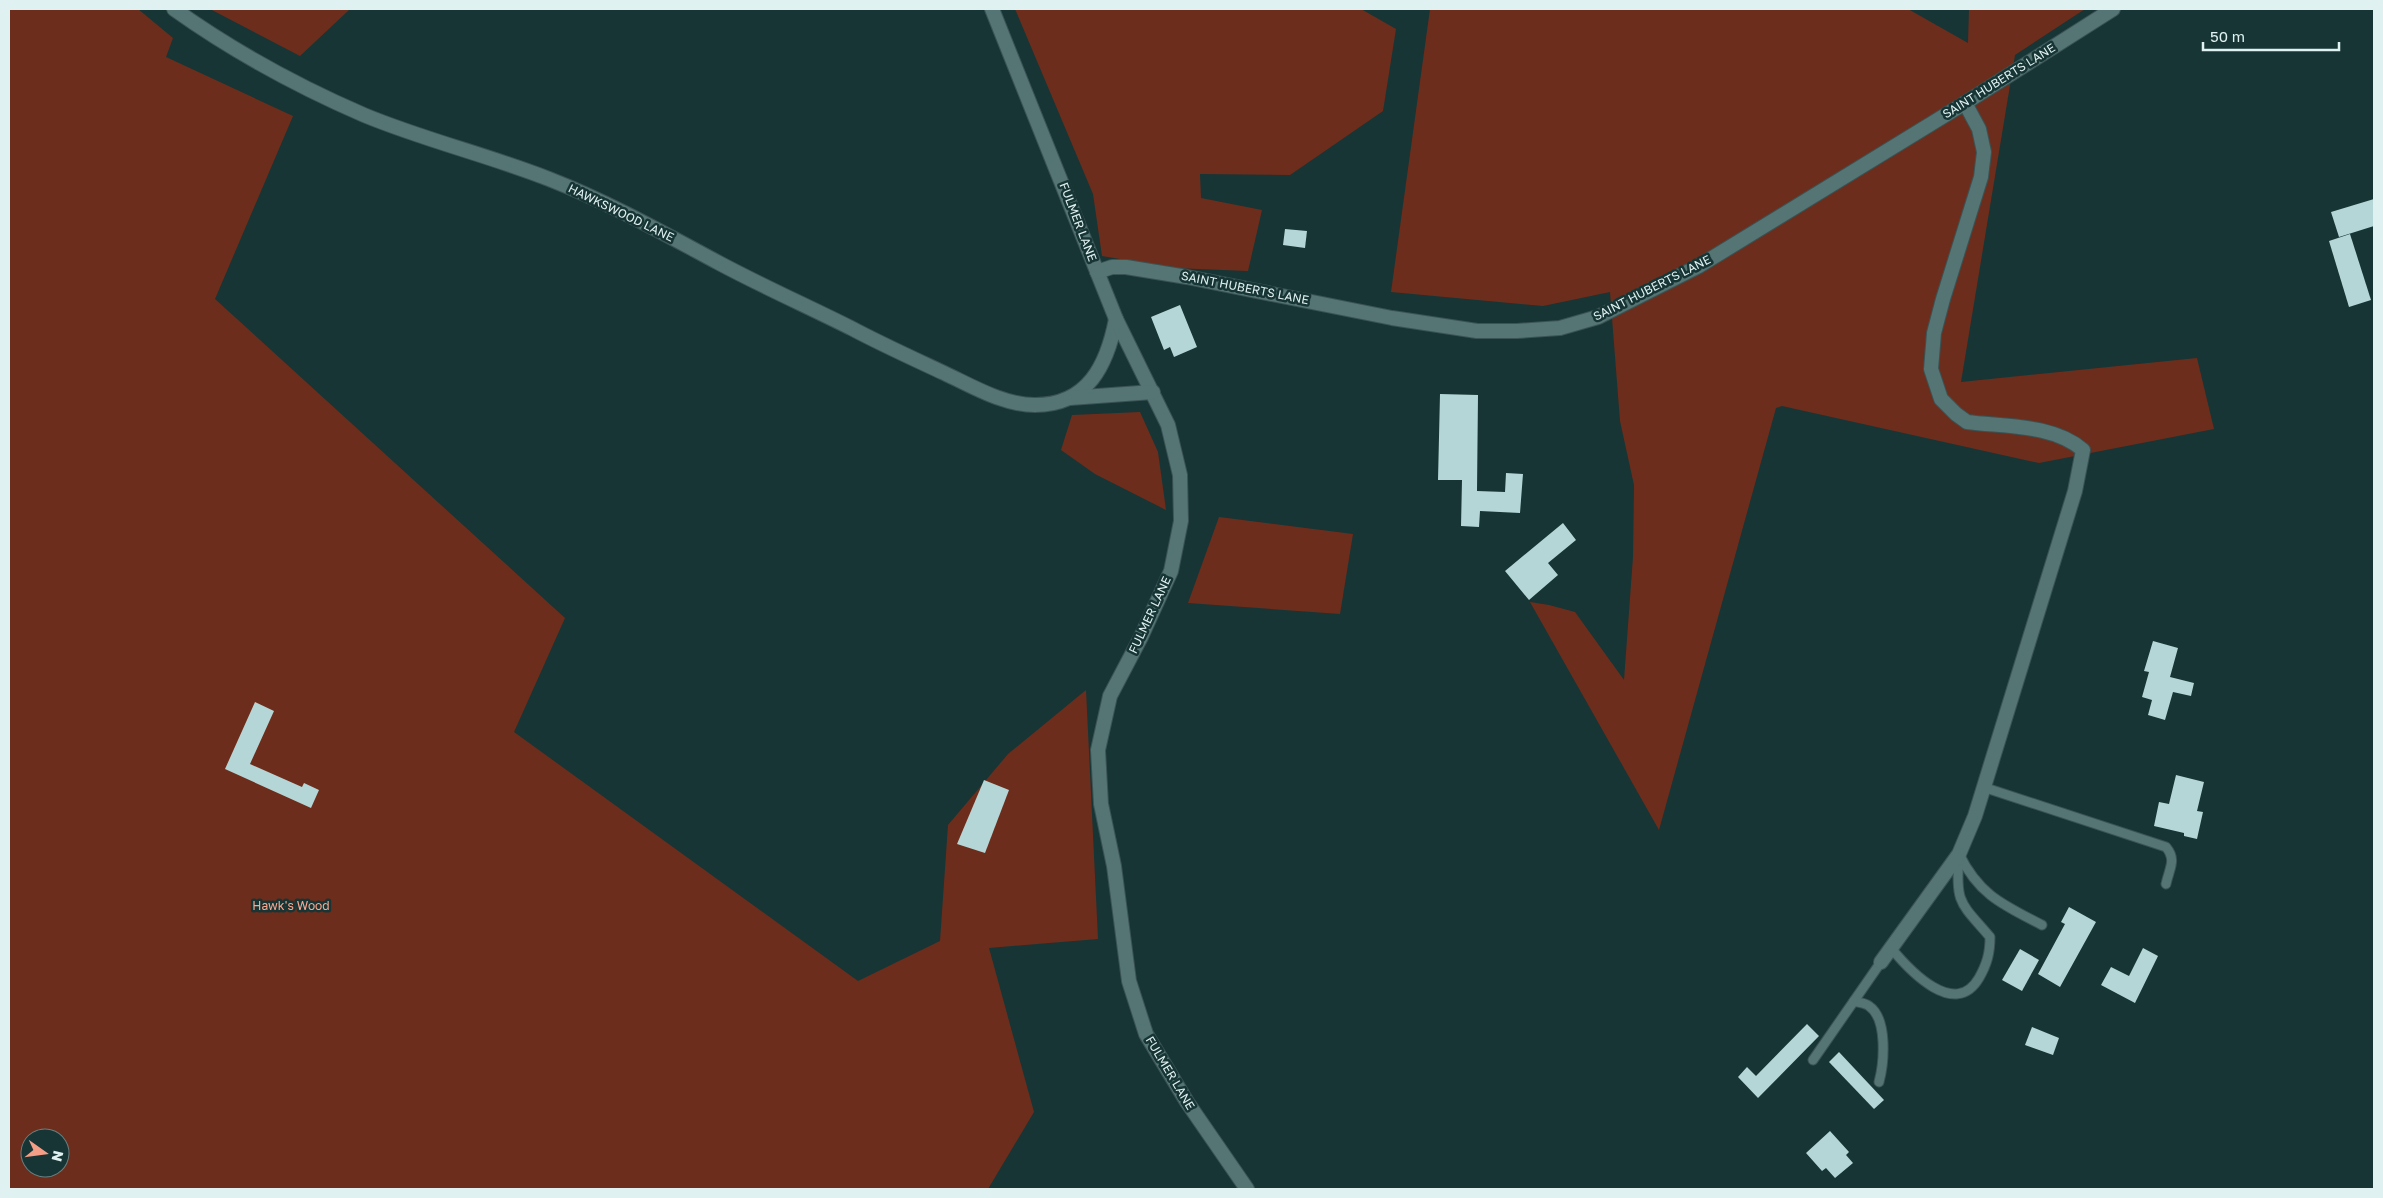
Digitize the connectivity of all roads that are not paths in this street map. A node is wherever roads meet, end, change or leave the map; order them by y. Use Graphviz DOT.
graph roads {
  1 [pos="174,9"];
  2 [pos="992,9"];
  3 [pos="2113,9"];
  4 [pos="1965,103"];
  5 [pos="1097,272"];
  6 [pos="1116,319"];
  7 [pos="1153,392"];
  8 [pos="1070,398"];
  9 [pos="1983,787"];
  10 [pos="1959,854"];
  11 [pos="2166,884"];
  12 [pos="2042,925"];
  13 [pos="1891,948"];
  14 [pos="1881,962"];
  15 [pos="1854,1001"];
  16 [pos="1813,1060"];
  17 [pos="1879,1082"];
  18 [pos="1247,1189"];
  1 -- 8 [label="street, HAWKSWOOD LANE"];
  2 -- 5 [label="street, FULMER LANE"];
  3 -- 4 [label="street, SAINT HUBERTS LANE"];
  4 -- 5 [label="street, SAINT HUBERTS LANE"];
  4 -- 9 [label="street"];
  5 -- 6 [label="street, FULMER LANE"];
  6 -- 7 [label="street, FULMER LANE"];
  6 -- 8 [label="street, HAWKSWOOD LANE"];
  7 -- 8 [label="street, HAWKSWOOD LANE"];
  7 -- 18 [label="street, FULMER LANE"];
  9 -- 10 [label="street"];
  9 -- 11 [label="lane"];
  10 -- 12 [label="lane"];
  10 -- 13 [label="street"];
  10 -- 13 [label="lane"];
  13 -- 14 [label="street"];
  14 -- 15 [label="lane"];
  15 -- 16 [label="lane"];
  15 -- 17 [label="lane"];
}
